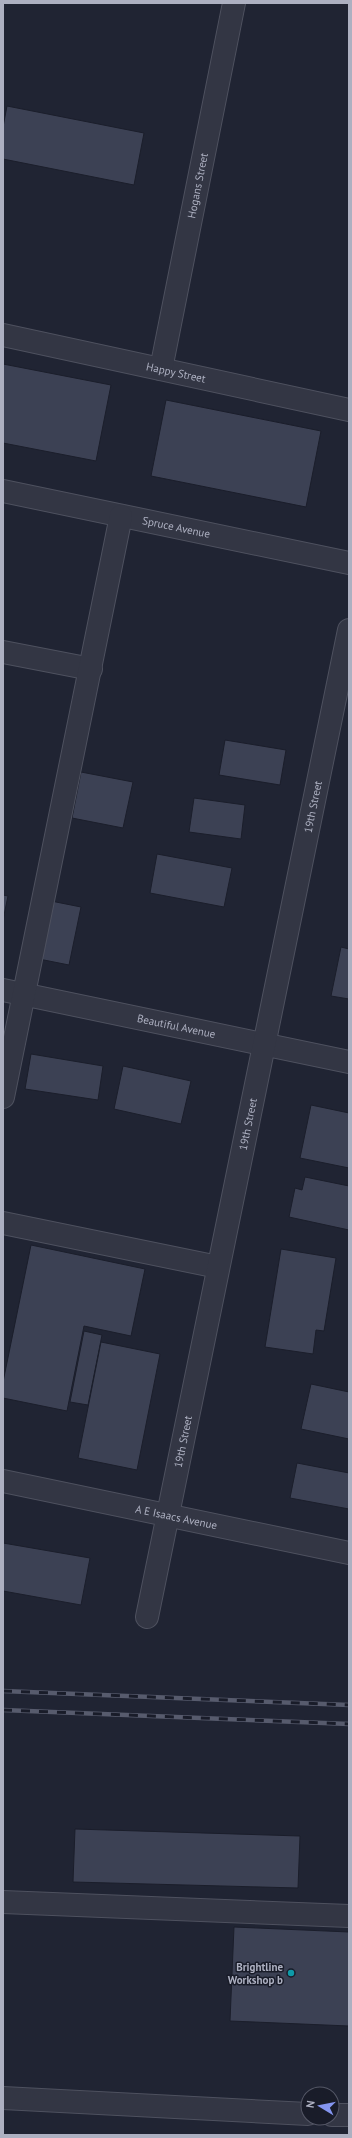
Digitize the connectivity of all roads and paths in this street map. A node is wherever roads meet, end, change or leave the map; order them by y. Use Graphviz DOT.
graph roads {
  1 [pos="234,3"];
  2 [pos="3,335"];
  3 [pos="161,369"];
  4 [pos="349,410"];
  5 [pos="3,491"];
  6 [pos="121,516"];
  7 [pos="349,563"];
  8 [pos="349,630"];
  9 [pos="3,652"];
  10 [pos="91,669"];
  11 [pos="3,990"];
  12 [pos="25,995"];
  13 [pos="263,1044"];
  14 [pos="349,1062"];
  15 [pos="3,1097"];
  16 [pos="3,1222"];
  17 [pos="218,1267"];
  18 [pos="3,1481"];
  19 [pos="167,1515"];
  20 [pos="349,1553"];
  21 [pos="147,1617"];
  22 [pos="3,1902"];
  23 [pos="349,1916"];
  24 [pos="3,2098"];
  25 [pos="300,2114"];
  1 -- 3 [label="street, Hogans Street"];
  2 -- 3 [label="street, Happy Street"];
  3 -- 4 [label="street, Happy Street"];
  5 -- 6 [label="street, Spruce Avenue"];
  6 -- 7 [label="street, Spruce Avenue"];
  6 -- 10 [label="street"];
  8 -- 13 [label="street, 19th Street"];
  9 -- 10 [label="street"];
  10 -- 12 [label="street"];
  11 -- 12 [label="street, Beautiful Avenue"];
  12 -- 13 [label="street, Beautiful Avenue"];
  12 -- 15 [label="street"];
  13 -- 14 [label="street, Beautiful Avenue"];
  13 -- 17 [label="street, 19th Street"];
  16 -- 17 [label="street"];
  17 -- 19 [label="street, 19th Street"];
  18 -- 19 [label="street, A E Isaacs Avenue"];
  19 -- 20 [label="street, A E Isaacs Avenue"];
  19 -- 21 [label="street, 19th Street"];
  22 -- 23 [label="street"];
  24 -- 25 [label="street"];
}
